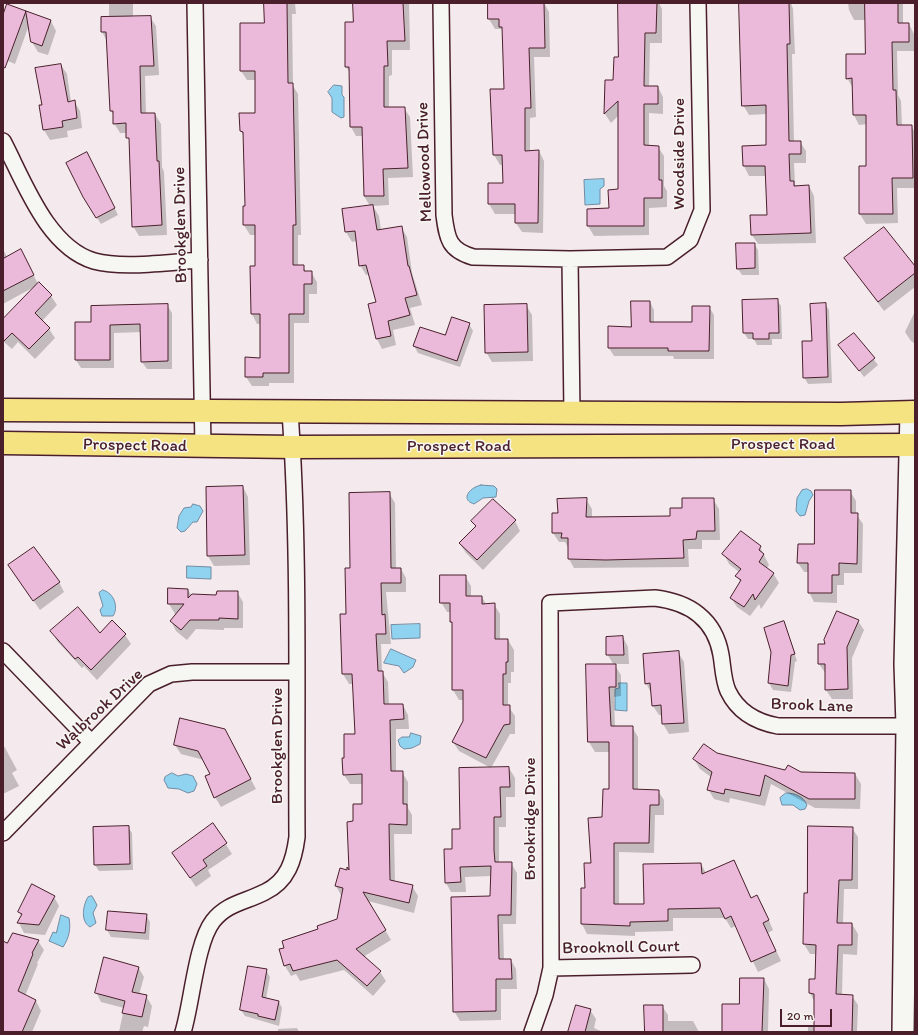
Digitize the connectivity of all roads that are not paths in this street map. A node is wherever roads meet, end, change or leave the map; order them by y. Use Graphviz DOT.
graph roads {
  1 [pos="195,3"];
  2 [pos="441,3"];
  3 [pos="698,3"];
  4 [pos="3,141"];
  5 [pos="570,259"];
  6 [pos="200,260"];
  7 [pos="3,410"];
  8 [pos="202,411"];
  9 [pos="290,412"];
  10 [pos="913,412"];
  11 [pos="572,413"];
  12 [pos="3,443"];
  13 [pos="913,445"];
  14 [pos="203,447"];
  15 [pos="293,447"];
  16 [pos="550,603"];
  17 [pos="3,651"];
  18 [pos="910,664"];
  19 [pos="297,672"];
  20 [pos="907,726"];
  21 [pos="91,742"];
  22 [pos="3,833"];
  23 [pos="692,965"];
  24 [pos="551,968"];
  25 [pos="183,1032"];
  26 [pos="532,1032"];
  27 [pos="903,1032"];
  1 -- 6 [label="street, Brookglen Drive"];
  2 -- 5 [label="street, Mellowood Drive"];
  3 -- 5 [label="street, Woodside Drive"];
  4 -- 6 [label="street"];
  5 -- 11 [label="street"];
  6 -- 8 [label="street, Brookglen Drive"];
  7 -- 8 [label="main road, Prospect Road"];
  8 -- 9 [label="main road, Prospect Road"];
  8 -- 14 [label="street, Brookglen Drive"];
  9 -- 11 [label="main road, Prospect Road"];
  9 -- 15 [label="street, Brookglen Drive"];
  10 -- 11 [label="main road, Prospect Road"];
  10 -- 13 [label="street"];
  12 -- 14 [label="main road, Prospect Road"];
  13 -- 15 [label="main road, Prospect Road"];
  13 -- 18 [label="street"];
  14 -- 15 [label="main road, Prospect Road"];
  15 -- 19 [label="street, Brookglen Drive"];
  16 -- 20 [label="street, Brook Lane"];
  16 -- 24 [label="street, Brookridge Drive"];
  17 -- 21 [label="street"];
  18 -- 20 [label="street"];
  19 -- 21 [label="street, Walbrook Drive"];
  19 -- 25 [label="street, Brookglen Drive"];
  20 -- 27 [label="street"];
  21 -- 22 [label="street, Walbrook Drive"];
  23 -- 24 [label="street, Brooknoll Court"];
  24 -- 26 [label="street, Brookridge Drive"];
}
